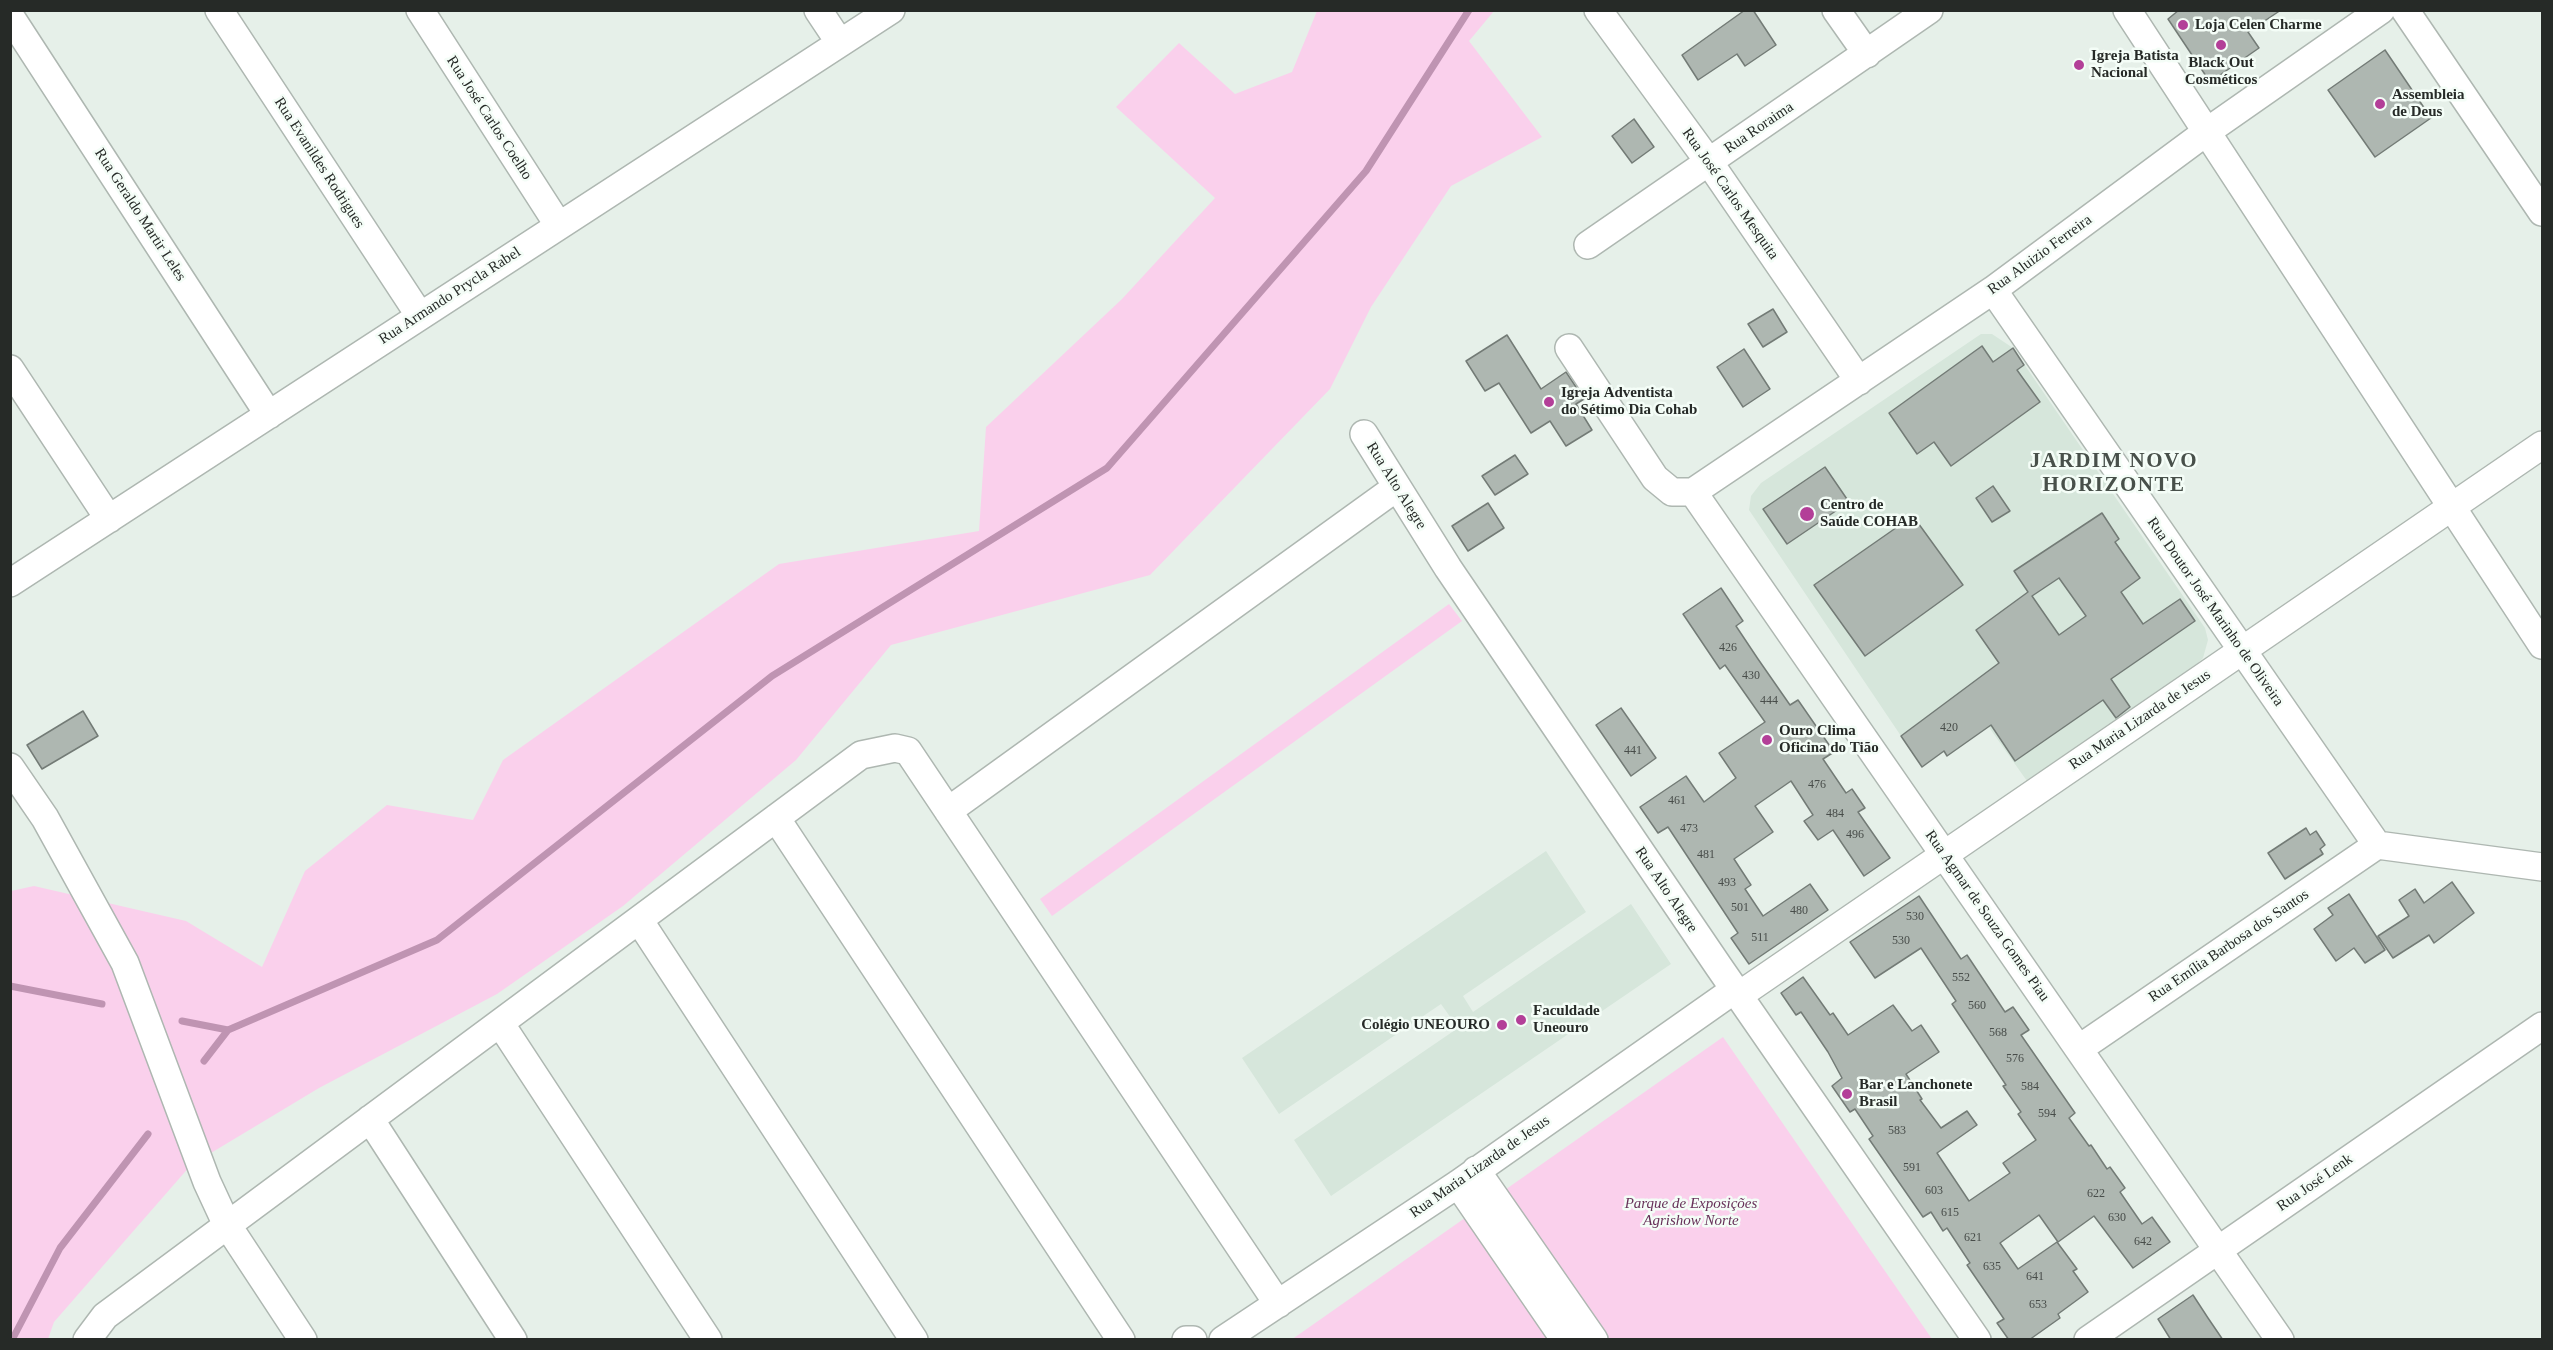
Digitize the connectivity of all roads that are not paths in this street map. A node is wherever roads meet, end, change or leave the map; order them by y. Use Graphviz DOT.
graph roads {
  1 [pos="219,10"];
  2 [pos="420,10"];
  3 [pos="818,10"];
  4 [pos="891,10"];
  5 [pos="1598,10"];
  6 [pos="1836,10"];
  7 [pos="1929,10"];
  8 [pos="2127,10"];
  9 [pos="2381,10"];
  10 [pos="2405,10"];
  11 [pos="10,16"];
  12 [pos="862,18"];
  13 [pos="840,43"];
  14 [pos="1867,54"];
  15 [pos="2205,133"];
  16 [pos="1709,162"];
  17 [pos="2534,181"];
  18 [pos="2542,212"];
  19 [pos="559,226"];
  20 [pos="1588,245"];
  21 [pos="1993,290"];
  22 [pos="420,316"];
  23 [pos="1569,348"];
  24 [pos="10,369"];
  25 [pos="1859,381"];
  26 [pos="269,415"];
  27 [pos="1364,434"];
  28 [pos="2542,445"];
  29 [pos="1397,487"];
  30 [pos="1693,492"];
  31 [pos="2452,507"];
  32 [pos="109,519"];
  33 [pos="10,583"];
  34 [pos="2542,645"];
  35 [pos="2241,651"];
  36 [pos="10,767"];
  37 [pos="948,812"];
  38 [pos="776,818"];
  39 [pos="2378,845"];
  40 [pos="1943,854"];
  41 [pos="2542,867"];
  42 [pos="639,920"];
  43 [pos="1736,993"];
  44 [pos="500,1023"];
  45 [pos="2542,1026"];
  46 [pos="2080,1048"];
  47 [pos="370,1119"];
  48 [pos="1467,1177"];
  49 [pos="228,1224"];
  50 [pos="2218,1250"];
  51 [pos="1278,1304"];
  52 [pos="97,1335"];
  53 [pos="303,1340"];
  54 [pos="513,1340"];
  55 [pos="708,1340"];
  56 [pos="914,1340"];
  57 [pos="1121,1340"];
  58 [pos="1186,1340"];
  59 [pos="1193,1340"];
  60 [pos="1223,1340"];
  61 [pos="1565,1340"];
  62 [pos="1594,1340"];
  63 [pos="1977,1340"];
  64 [pos="2088,1340"];
  65 [pos="2280,1340"];
  1 -- 22 [label="street, Rua Evanildes Rodrigues"];
  2 -- 19 [label="street, Rua José Carlos Coelho"];
  3 -- 13 [label="street"];
  4 -- 12 [label="street, Rua Armando Prycla Rabel"];
  5 -- 16 [label="street, Rua José Carlos Mesquita"];
  6 -- 14 [label="street"];
  7 -- 14 [label="street, Rua Roraima"];
  8 -- 15 [label="street"];
  9 -- 15 [label="street, Rua Aluizio Ferreira"];
  10 -- 17 [label="street"];
  11 -- 26 [label="street, Rua Geraldo Martir Leles"];
  12 -- 13 [label="street, Rua Armando Prycla Rabel"];
  13 -- 19 [label="street, Rua Armando Prycla Rabel"];
  14 -- 16 [label="street, Rua Roraima"];
  15 -- 21 [label="street, Rua Aluizio Ferreira"];
  15 -- 31 [label="street"];
  16 -- 20 [label="street, Rua Roraima"];
  16 -- 25 [label="street, Rua José Carlos Mesquita"];
  17 -- 18 [label="street"];
  19 -- 22 [label="street, Rua Armando Prycla Rabel"];
  21 -- 25 [label="street, Rua Aluizio Ferreira"];
  21 -- 35 [label="street, Rua Doutor José Marinho de Oliveira"];
  22 -- 26 [label="street, Rua Armando Prycla Rabel"];
  23 -- 30 [label="street"];
  24 -- 32 [label="street"];
  25 -- 30 [label="street, Rua Aluizio Ferreira"];
  26 -- 32 [label="street, Rua Armando Prycla Rabel"];
  27 -- 29 [label="street, Rua Alto Alegre"];
  28 -- 31 [label="street, Rua Maria Lizarda de Jesus"];
  29 -- 37 [label="street"];
  29 -- 43 [label="street, Rua Alto Alegre"];
  30 -- 40 [label="street, Rua Agmar de Souza Gomes Piau"];
  31 -- 34 [label="street"];
  31 -- 35 [label="street, Rua Maria Lizarda de Jesus"];
  32 -- 33 [label="street, Rua Armando Prycla Rabel"];
  35 -- 39 [label="street, Rua Doutor José Marinho de Oliveira"];
  35 -- 40 [label="street, Rua Maria Lizarda de Jesus"];
  36 -- 49 [label="street"];
  37 -- 38 [label="street"];
  37 -- 51 [label="street"];
  38 -- 42 [label="street"];
  38 -- 57 [label="street"];
  39 -- 41 [label="street"];
  39 -- 46 [label="street, Rua Emília Barbosa dos Santos"];
  40 -- 43 [label="street, Rua Maria Lizarda de Jesus"];
  40 -- 46 [label="street, Rua Agmar de Souza Gomes Piau"];
  42 -- 44 [label="street"];
  42 -- 56 [label="street"];
  43 -- 48 [label="street, Rua Maria Lizarda de Jesus"];
  43 -- 63 [label="street, Rua Alto Alegre"];
  44 -- 47 [label="street"];
  44 -- 55 [label="street"];
  45 -- 50 [label="street, Rua José Lenk"];
  46 -- 50 [label="street, Rua Agmar de Souza Gomes Piau"];
  47 -- 49 [label="street"];
  47 -- 54 [label="street"];
  48 -- 51 [label="street, Rua Maria Lizarda de Jesus"];
  48 -- 61 [label="street"];
  48 -- 62 [label="street"];
  49 -- 52 [label="street"];
  49 -- 53 [label="street"];
  50 -- 64 [label="street, Rua José Lenk"];
  50 -- 65 [label="street, Rua Agmar de Souza Gomes Piau"];
  51 -- 60 [label="street, Rua Maria Lizarda de Jesus"];
  58 -- 59 [label="street"];
}
